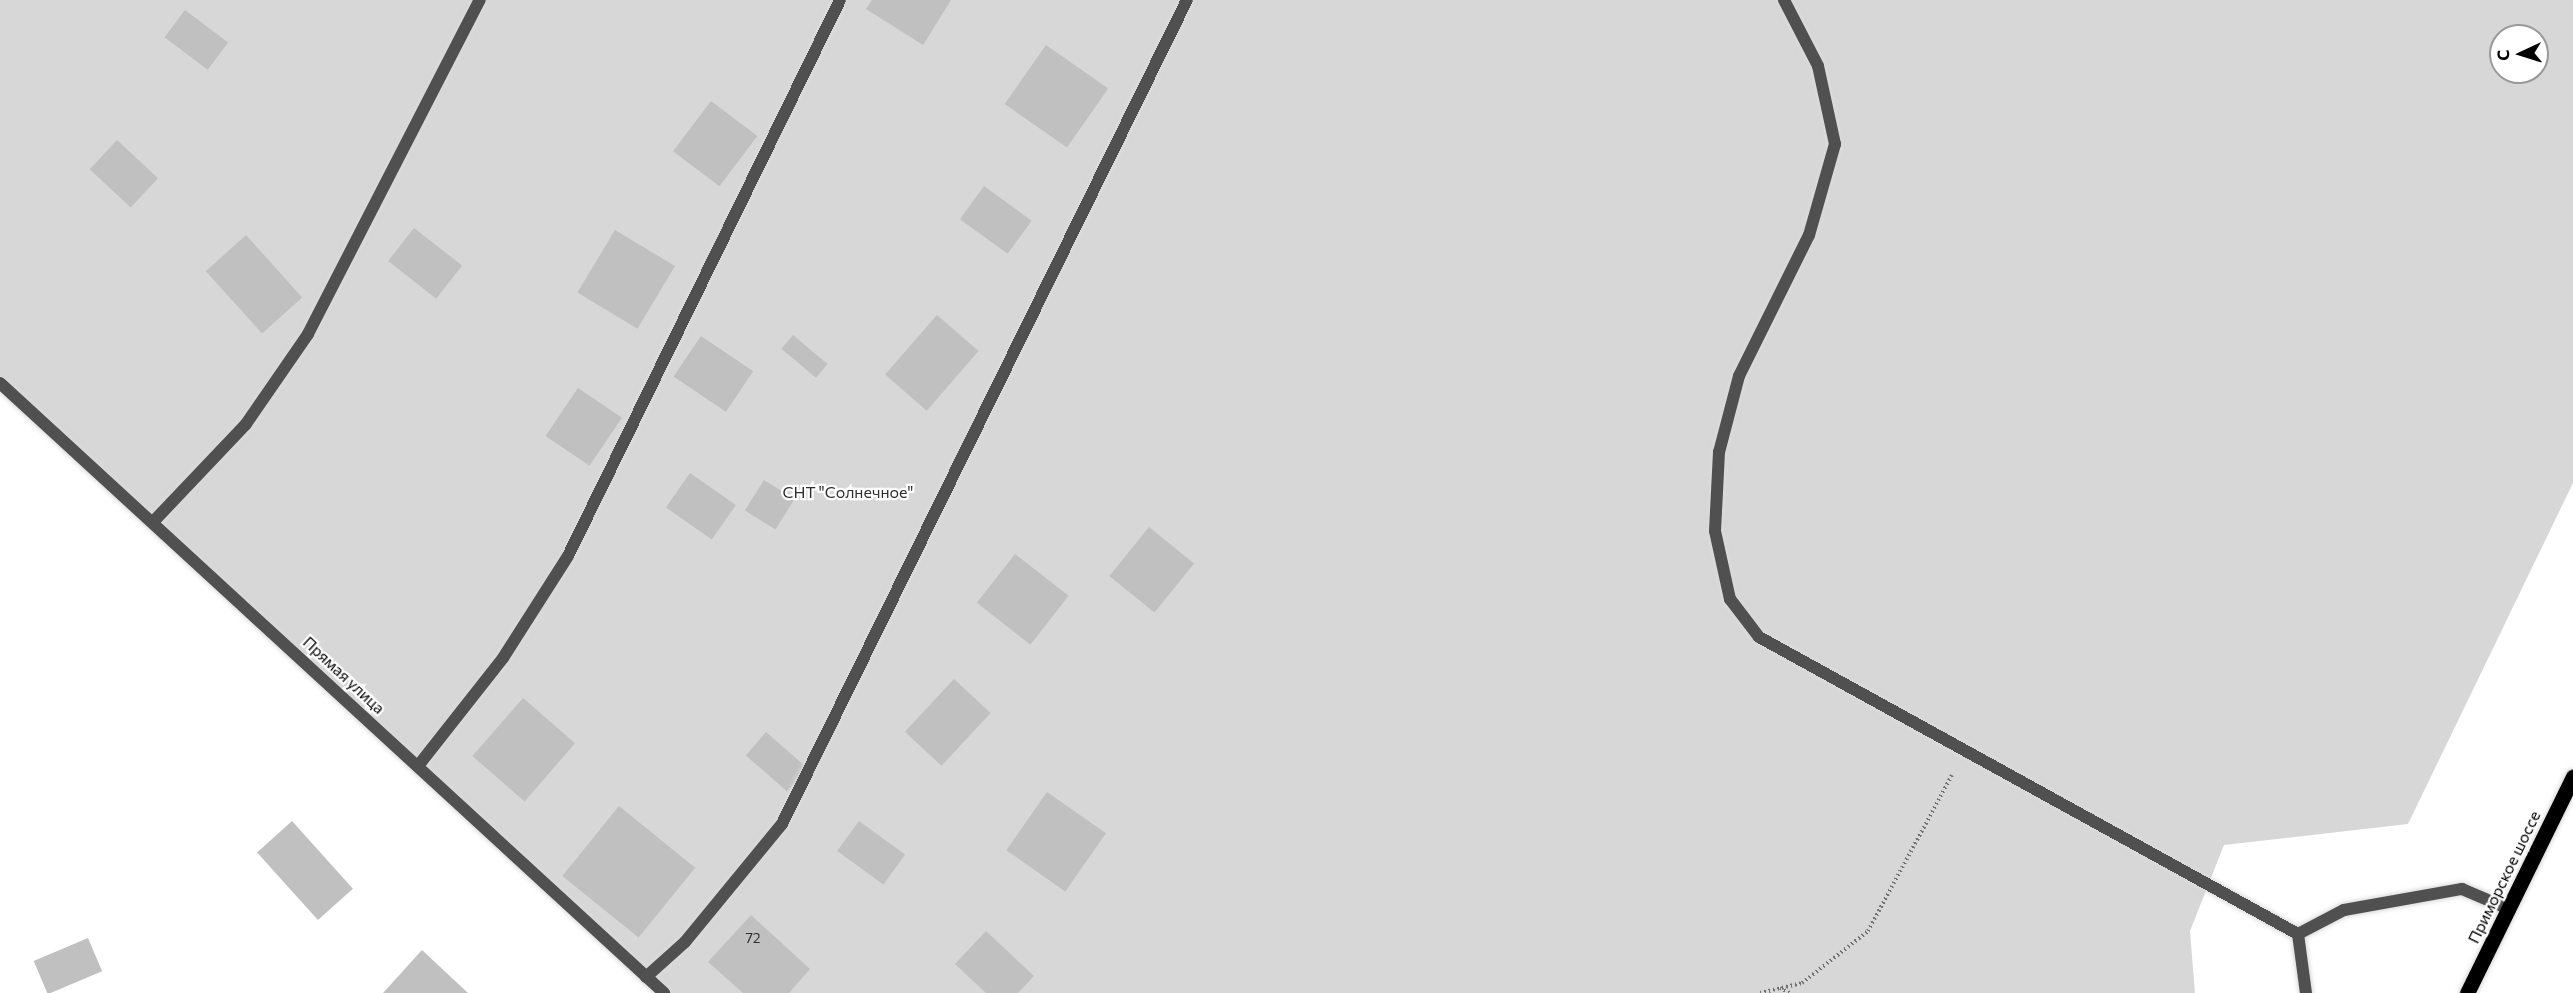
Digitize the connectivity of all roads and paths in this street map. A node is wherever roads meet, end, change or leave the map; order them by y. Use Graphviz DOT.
graph roads {
  1 [pos="480,0"];
  2 [pos="840,0"];
  3 [pos="1187,0"];
  4 [pos="1784,0"];
  5 [pos="0,383"];
  6 [pos="153,522"];
  7 [pos="1965,750"];
  8 [pos="418,766"];
  9 [pos="2573,777"];
  10 [pos="2509,909"];
  11 [pos="2298,934"];
  12 [pos="646,977"];
  13 [pos="1780,988"];
  14 [pos="664,993"];
  15 [pos="1760,993"];
  16 [pos="1790,993"];
  17 [pos="2306,993"];
  18 [pos="2467,993"];
  1 -- 6 [label="street"];
  2 -- 8 [label="street"];
  3 -- 12 [label="street"];
  4 -- 7 [label="street"];
  5 -- 6 [label="street, Прямая улица"];
  6 -- 8 [label="street, Прямая улица"];
  7 -- 11 [label="street"];
  7 -- 13 [label="path"];
  8 -- 12 [label="street, Прямая улица"];
  9 -- 10 [label="main road, Приморское шоссе"];
  10 -- 11 [label="street"];
  10 -- 18 [label="main road, Приморское шоссе"];
  11 -- 17 [label="street"];
  12 -- 14 [label="street, Прямая улица"];
  13 -- 15 [label="path"];
  13 -- 16 [label="path"];
}
